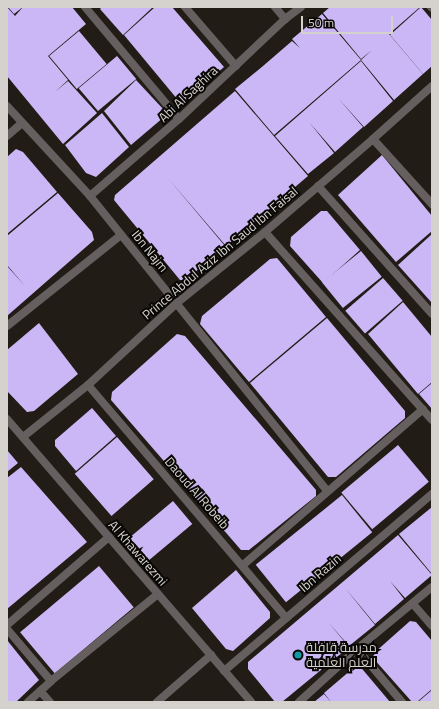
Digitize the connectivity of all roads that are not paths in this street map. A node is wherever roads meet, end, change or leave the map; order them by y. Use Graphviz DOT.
graph roads {
  1 [pos="85,7"];
  2 [pos="185,7"];
  3 [pos="275,7"];
  4 [pos="300,7"];
  5 [pos="286,19"];
  6 [pos="236,66"];
  7 [pos="432,86"];
  8 [pos="7,106"];
  9 [pos="179,119"];
  10 [pos="22,123"];
  11 [pos="7,136"];
  12 [pos="373,139"];
  13 [pos="318,186"];
  14 [pos="90,196"];
  15 [pos="432,204"];
  16 [pos="265,232"];
  17 [pos="121,235"];
  18 [pos="177,303"];
  19 [pos="432,314"];
  20 [pos="7,326"];
  21 [pos="88,384"];
  22 [pos="423,409"];
  23 [pos="7,419"];
  24 [pos="432,420"];
  25 [pos="23,437"];
  26 [pos="327,491"];
  27 [pos="432,494"];
  28 [pos="109,537"];
  29 [pos="243,565"];
  30 [pos="432,587"];
  31 [pos="158,594"];
  32 [pos="413,604"];
  33 [pos="286,618"];
  34 [pos="7,625"];
  35 [pos="432,626"];
  36 [pos="7,629"];
  37 [pos="357,649"];
  38 [pos="211,656"];
  39 [pos="224,671"];
  40 [pos="51,681"];
  41 [pos="40,691"];
  42 [pos="28,702"];
  43 [pos="50,702"];
  44 [pos="157,702"];
  45 [pos="251,702"];
  46 [pos="299,702"];
  47 [pos="402,702"];
  1 -- 9 [label="street"];
  2 -- 6 [label="street"];
  3 -- 5 [label="street"];
  4 -- 5 [label="street, Abi Al Saghira"];
  5 -- 6 [label="street, Abi Al Saghira"];
  6 -- 9 [label="street, Abi Al Saghira"];
  7 -- 12 [label="street, Prince Abdul Aziz Ibn Saud Ibn Faisal"];
  8 -- 10 [label="street, Ibn Najm"];
  9 -- 14 [label="street, Abi Al Saghira"];
  10 -- 11 [label="street"];
  10 -- 14 [label="street, Ibn Najm"];
  12 -- 13 [label="street, Prince Abdul Aziz Ibn Saud Ibn Faisal"];
  12 -- 15 [label="street"];
  13 -- 16 [label="street, Prince Abdul Aziz Ibn Saud Ibn Faisal"];
  13 -- 19 [label="street"];
  14 -- 17 [label="street, Ibn Najm"];
  16 -- 18 [label="street, Prince Abdul Aziz Ibn Saud Ibn Faisal"];
  16 -- 22 [label="street"];
  17 -- 18 [label="street, Ibn Najm"];
  17 -- 20 [label="street"];
  18 -- 21 [label="street, Prince Abdul Aziz Ibn Saud Ibn Faisal"];
  18 -- 26 [label="street, Ibn Najm"];
  21 -- 25 [label="street, Prince Abdul Aziz Ibn Saud Ibn Faisal"];
  21 -- 29 [label="street, Daoud Al Robeib"];
  22 -- 24 [label="street"];
  22 -- 26 [label="street"];
  23 -- 25 [label="street, Al Khawarezmi"];
  25 -- 28 [label="street, Al Khawarezmi"];
  26 -- 29 [label="street"];
  27 -- 33 [label="street, Ibn Razin"];
  28 -- 31 [label="street, Al Khawarezmi"];
  28 -- 34 [label="street"];
  29 -- 33 [label="street, Daoud Al Robeib"];
  30 -- 32 [label="street"];
  31 -- 38 [label="street, Al Khawarezmi"];
  31 -- 40 [label="street"];
  32 -- 35 [label="street"];
  32 -- 37 [label="street"];
  33 -- 39 [label="street, Ibn Razin"];
  36 -- 40 [label="street"];
  37 -- 46 [label="street"];
  37 -- 47 [label="street"];
  38 -- 39 [label="street, Al Khawarezmi"];
  38 -- 44 [label="street"];
  39 -- 45 [label="street, Al Khawarezmi"];
  40 -- 41 [label="street"];
  41 -- 42 [label="street"];
  41 -- 43 [label="street"];
}
